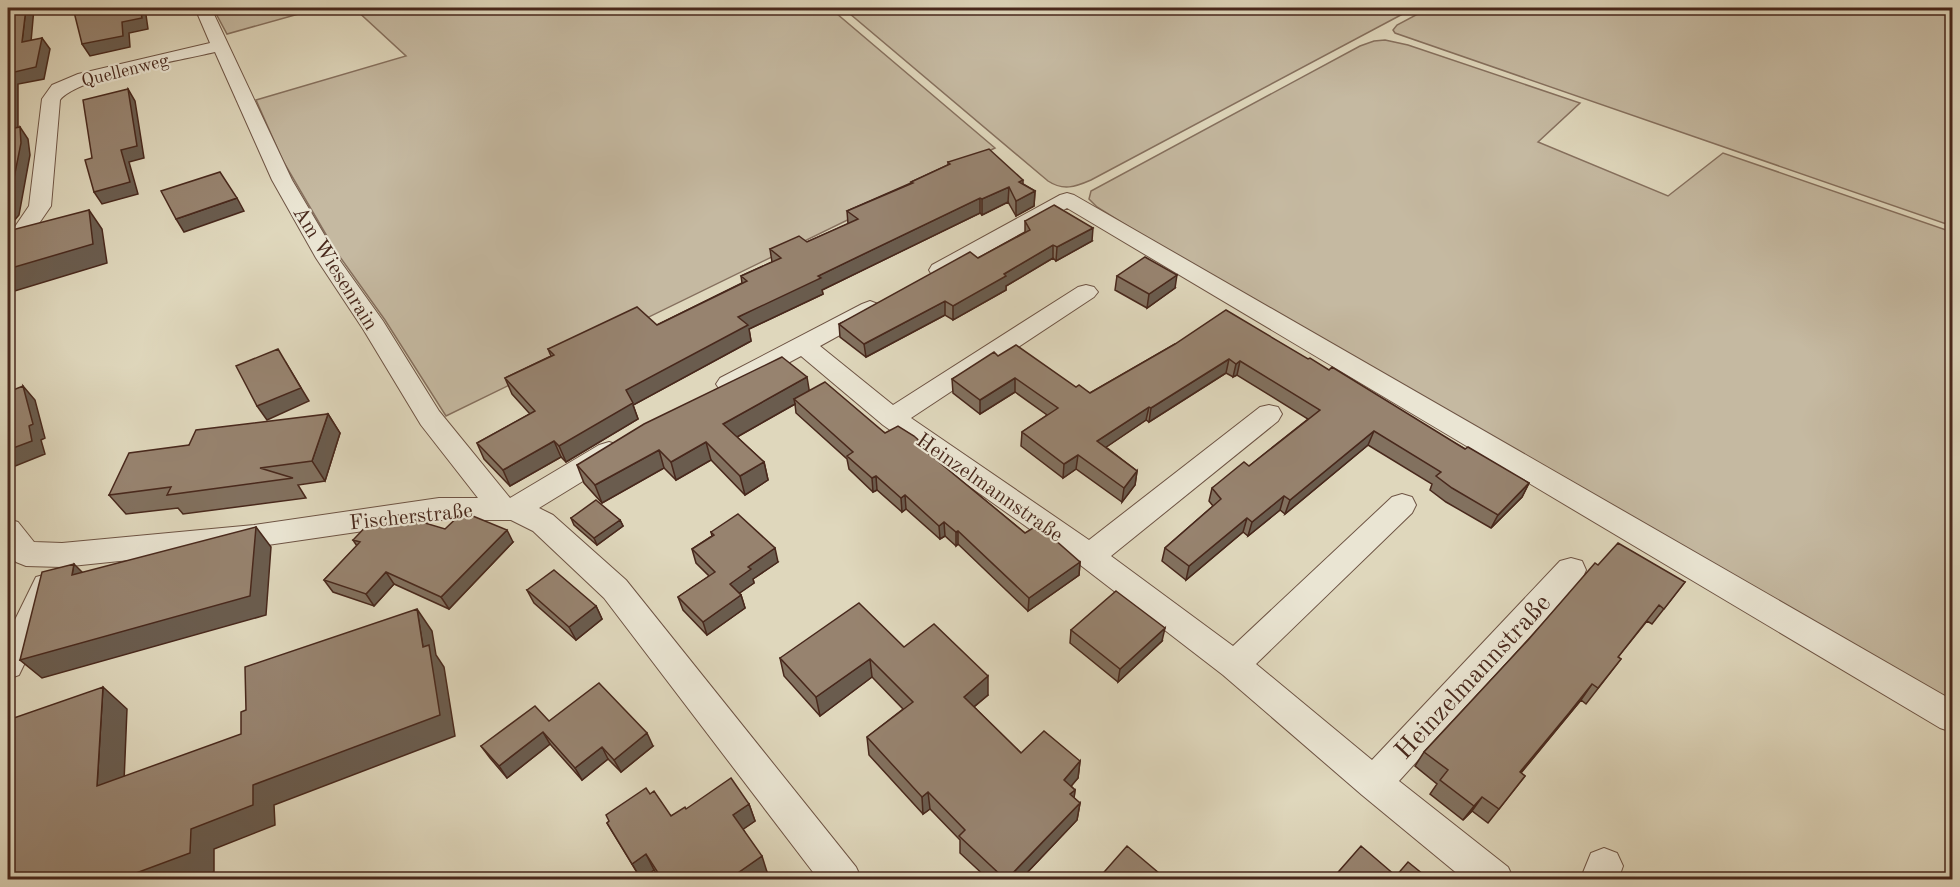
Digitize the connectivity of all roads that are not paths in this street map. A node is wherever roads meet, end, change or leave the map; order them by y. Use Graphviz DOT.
graph roads {
  1 [pos="203,8"];
  2 [pos="220,46"];
  3 [pos="8,249"];
  4 [pos="1086,292"];
  5 [pos="803,345"];
  6 [pos="713,393"];
  7 [pos="1269,414"];
  8 [pos="892,417"];
  9 [pos="633,437"];
  10 [pos="1402,505"];
  11 [pos="509,509"];
  12 [pos="8,530"];
  13 [pos="62,555"];
  14 [pos="1089,556"];
  15 [pos="1571,570"];
  16 [pos="8,665"];
  17 [pos="1234,665"];
  18 [pos="1953,717"];
  19 [pos="1374,783"];
  20 [pos="843,879"];
  21 [pos="1495,879"];
  1 -- 2 [label="street, Am Wiesenrain"];
  2 -- 3 [label="street, Quellenweg"];
  2 -- 11 [label="street, Am Wiesenrain"];
  4 -- 8 [label="street, Heinzelmannstraße"];
  5 -- 6 [label="street"];
  5 -- 8 [label="street, Heinzelmannstraße"];
  5 -- 18 [label="street"];
  7 -- 14 [label="street"];
  8 -- 14 [label="street, Heinzelmannstraße"];
  9 -- 11 [label="street"];
  10 -- 17 [label="street"];
  11 -- 13 [label="street, Fischerstraße"];
  11 -- 20 [label="street, Fischerstraße"];
  12 -- 13 [label="street, Fischerstraße"];
  13 -- 16 [label="street"];
  14 -- 17 [label="street, Heinzelmannstraße"];
  15 -- 19 [label="street, Heinzelmannstraße"];
  17 -- 19 [label="street, Heinzelmannstraße"];
  19 -- 21 [label="street, Heinzelmannstraße"];
}
